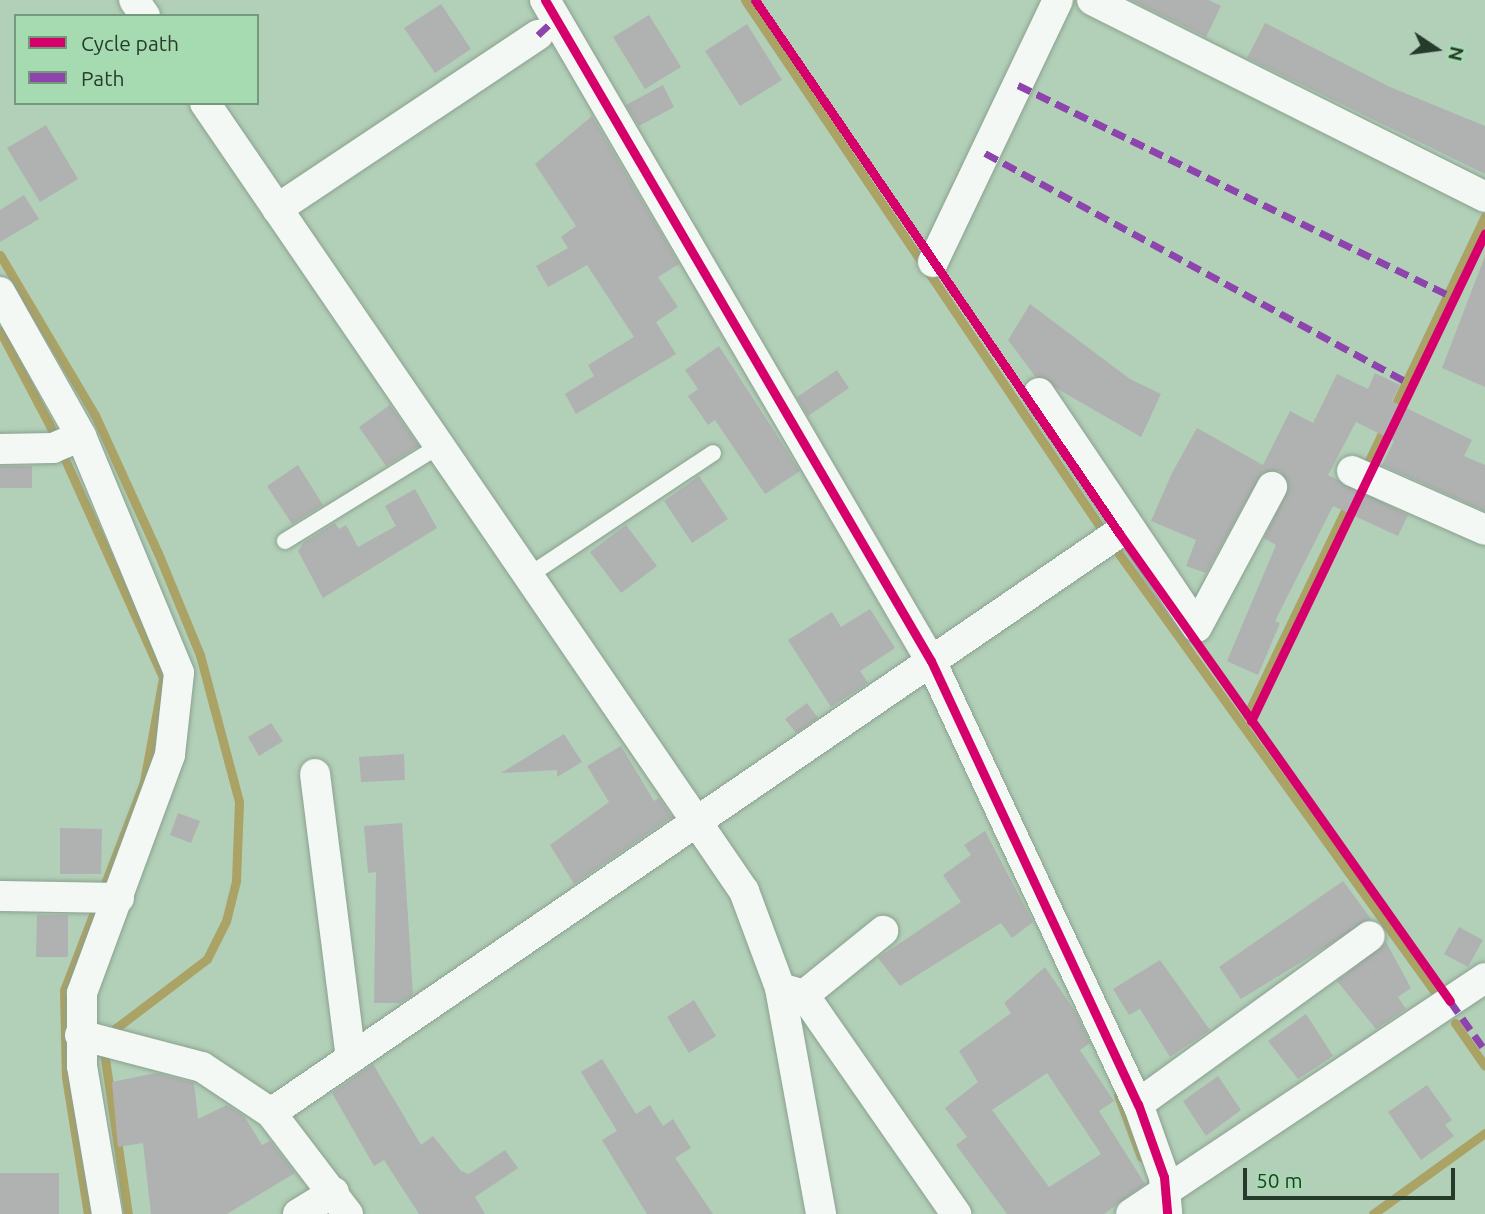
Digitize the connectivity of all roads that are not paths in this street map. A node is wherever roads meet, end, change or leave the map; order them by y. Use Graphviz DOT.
graph roads {
  1 [pos="545,0"];
  2 [pos="1058,0"];
  3 [pos="1092,0"];
  4 [pos="538,35"];
  5 [pos="206,105"];
  6 [pos="1485,197"];
  7 [pos="277,209"];
  8 [pos="933,262"];
  9 [pos="0,292"];
  10 [pos="1039,393"];
  11 [pos="67,442"];
  12 [pos="439,446"];
  13 [pos="0,449"];
  14 [pos="713,453"];
  15 [pos="1352,471"];
  16 [pos="1272,487"];
  17 [pos="1127,527"];
  18 [pos="1485,530"];
  19 [pos="285,541"];
  20 [pos="528,576"];
  21 [pos="924,665"];
  22 [pos="315,774"];
  23 [pos="694,818"];
  24 [pos="0,896"];
  25 [pos="107,896"];
  26 [pos="883,931"];
  27 [pos="1370,936"];
  28 [pos="1485,978"];
  29 [pos="792,992"];
  30 [pos="98,1040"];
  31 [pos="351,1057"];
  32 [pos="1138,1104"];
  33 [pos="271,1113"];
  34 [pos="341,1203"];
  35 [pos="1166,1203"];
  36 [pos="107,1214"];
  37 [pos="298,1214"];
  38 [pos="821,1214"];
  39 [pos="956,1214"];
  40 [pos="1131,1214"];
  1 -- 21 [label="street"];
  2 -- 8 [label="street"];
  3 -- 6 [label="street"];
  4 -- 7 [label="street"];
  5 -- 7 [label="street"];
  7 -- 12 [label="street"];
  9 -- 11 [label="street"];
  10 -- 17 [label="street"];
  11 -- 13 [label="street"];
  11 -- 25 [label="street"];
  12 -- 19 [label="lane"];
  12 -- 20 [label="street"];
  14 -- 20 [label="lane"];
  15 -- 18 [label="street"];
  16 -- 17 [label="street"];
  17 -- 21 [label="street"];
  20 -- 23 [label="street"];
  21 -- 23 [label="street"];
  21 -- 32 [label="street"];
  22 -- 31 [label="street"];
  23 -- 29 [label="street"];
  23 -- 31 [label="street"];
  24 -- 25 [label="street"];
  25 -- 30 [label="street"];
  26 -- 29 [label="street"];
  27 -- 32 [label="street"];
  28 -- 35 [label="street"];
  29 -- 38 [label="street"];
  29 -- 39 [label="street"];
  30 -- 33 [label="street"];
  30 -- 36 [label="street"];
  31 -- 33 [label="street"];
  32 -- 35 [label="street"];
  33 -- 34 [label="street"];
  34 -- 37 [label="street"];
  35 -- 40 [label="street"];
}
